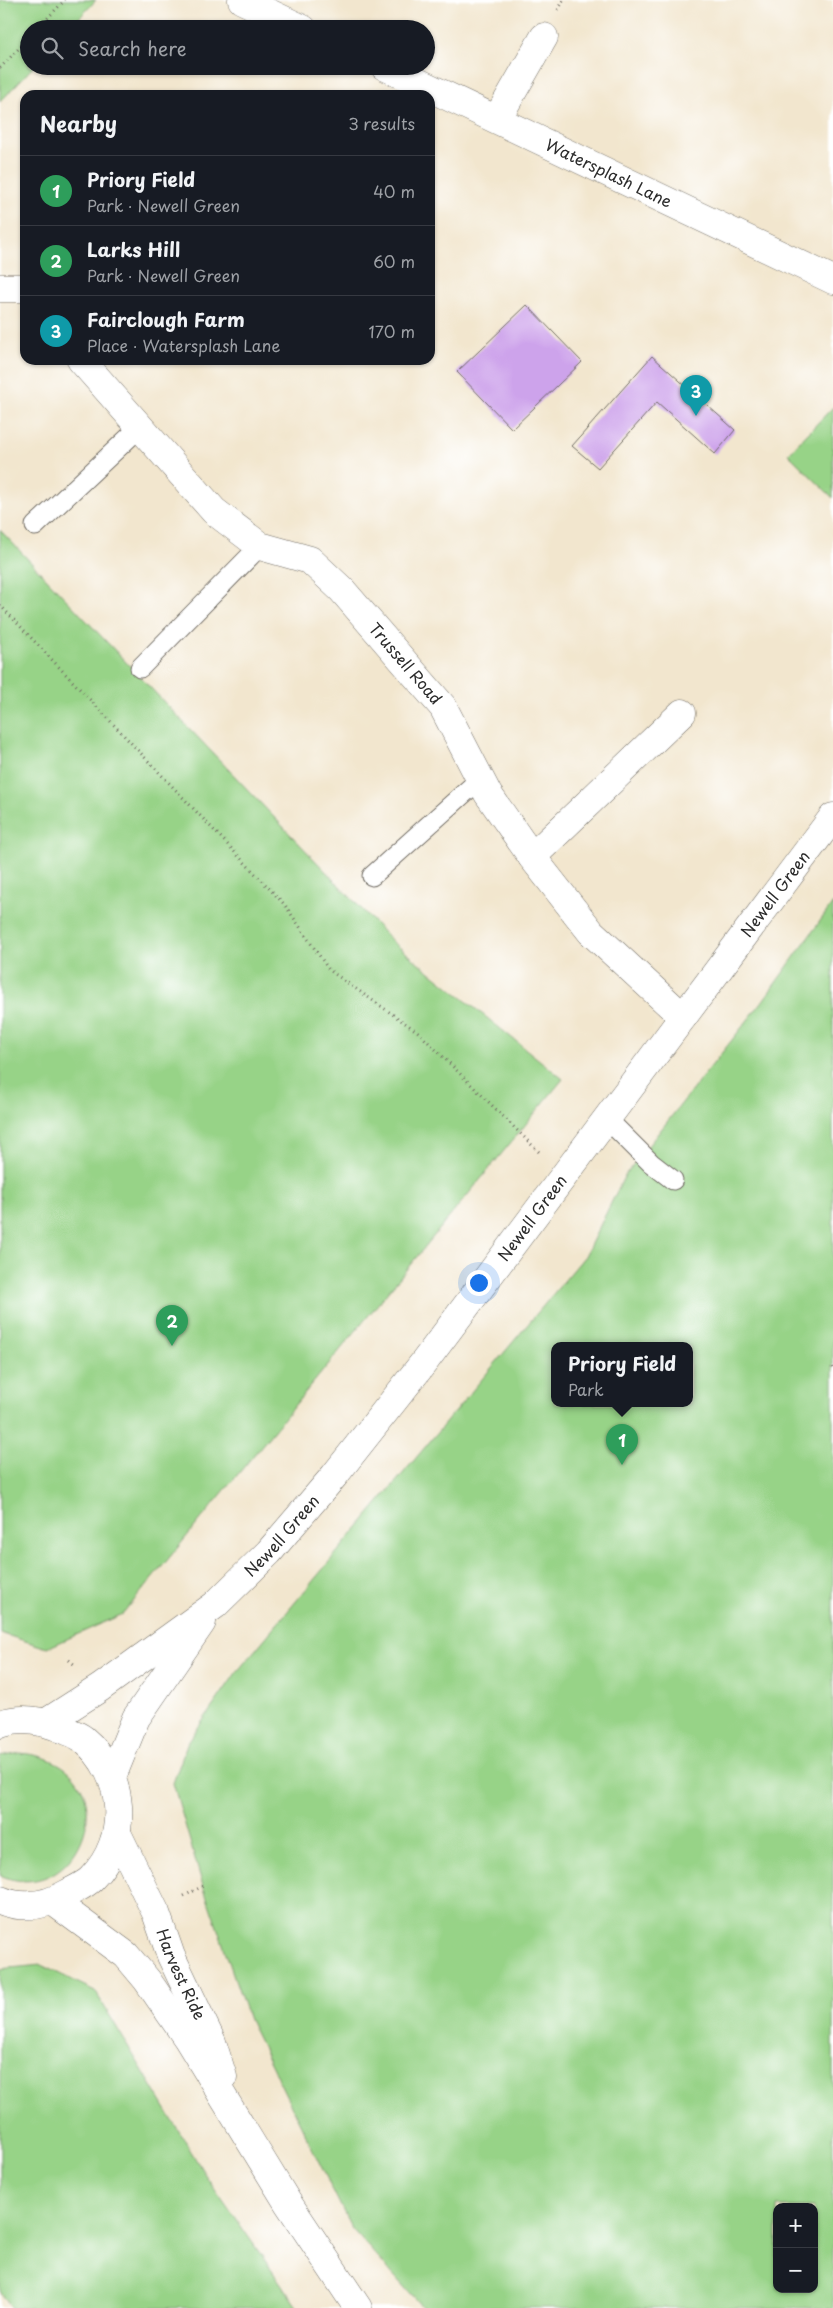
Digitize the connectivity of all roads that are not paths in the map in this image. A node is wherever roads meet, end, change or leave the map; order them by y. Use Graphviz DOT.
graph roads {
  1 [pos="242,0"];
  2 [pos="284,20"];
  3 [pos="544,37"];
  4 [pos="403,75"];
  5 [pos="497,119"];
  6 [pos="833,280"];
  7 [pos="0,288"];
  8 [pos="20,288"];
  9 [pos="85,365"];
  10 [pos="140,428"];
  11 [pos="35,526"];
  12 [pos="260,546"];
  13 [pos="140,668"];
  14 [pos="682,713"];
  15 [pos="480,779"];
  16 [pos="833,817"];
  17 [pos="532,857"];
  18 [pos="372,876"];
  19 [pos="683,1017"];
  20 [pos="606,1118"];
  21 [pos="673,1180"];
  22 [pos="215,1605"];
  23 [pos="47,1722"];
  24 [pos="0,1724"];
  25 [pos="112,1777"];
  26 [pos="117,1833"];
  27 [pos="54,1902"];
  28 [pos="4,1905"];
  29 [pos="236,2118"];
  30 [pos="358,2308"];
  1 -- 2 [label="street"];
  3 -- 5 [label="street"];
  4 -- 5 [label="street, Watersplash Lane"];
  5 -- 6 [label="street, Watersplash Lane"];
  7 -- 8 [label="street"];
  9 -- 10 [label="street, Trussell Road"];
  10 -- 11 [label="lane"];
  10 -- 12 [label="street, Trussell Road"];
  12 -- 13 [label="lane"];
  12 -- 15 [label="street, Trussell Road"];
  14 -- 17 [label="street"];
  15 -- 17 [label="street, Trussell Road"];
  15 -- 18 [label="lane"];
  16 -- 19 [label="street, Newell Green"];
  17 -- 19 [label="street, Trussell Road"];
  19 -- 20 [label="street, Newell Green"];
  20 -- 21 [label="lane"];
  20 -- 22 [label="street, Newell Green"];
  22 -- 23 [label="street, Newell Green"];
  22 -- 25 [label="street, Newell Green"];
  23 -- 24 [label="street"];
  23 -- 25 [label="street"];
  25 -- 26 [label="street"];
  26 -- 27 [label="street"];
  26 -- 29 [label="street, Harvest Ride"];
  27 -- 28 [label="street"];
  27 -- 29 [label="street, Harvest Ride"];
  29 -- 30 [label="street, Harvest Ride"];
}
